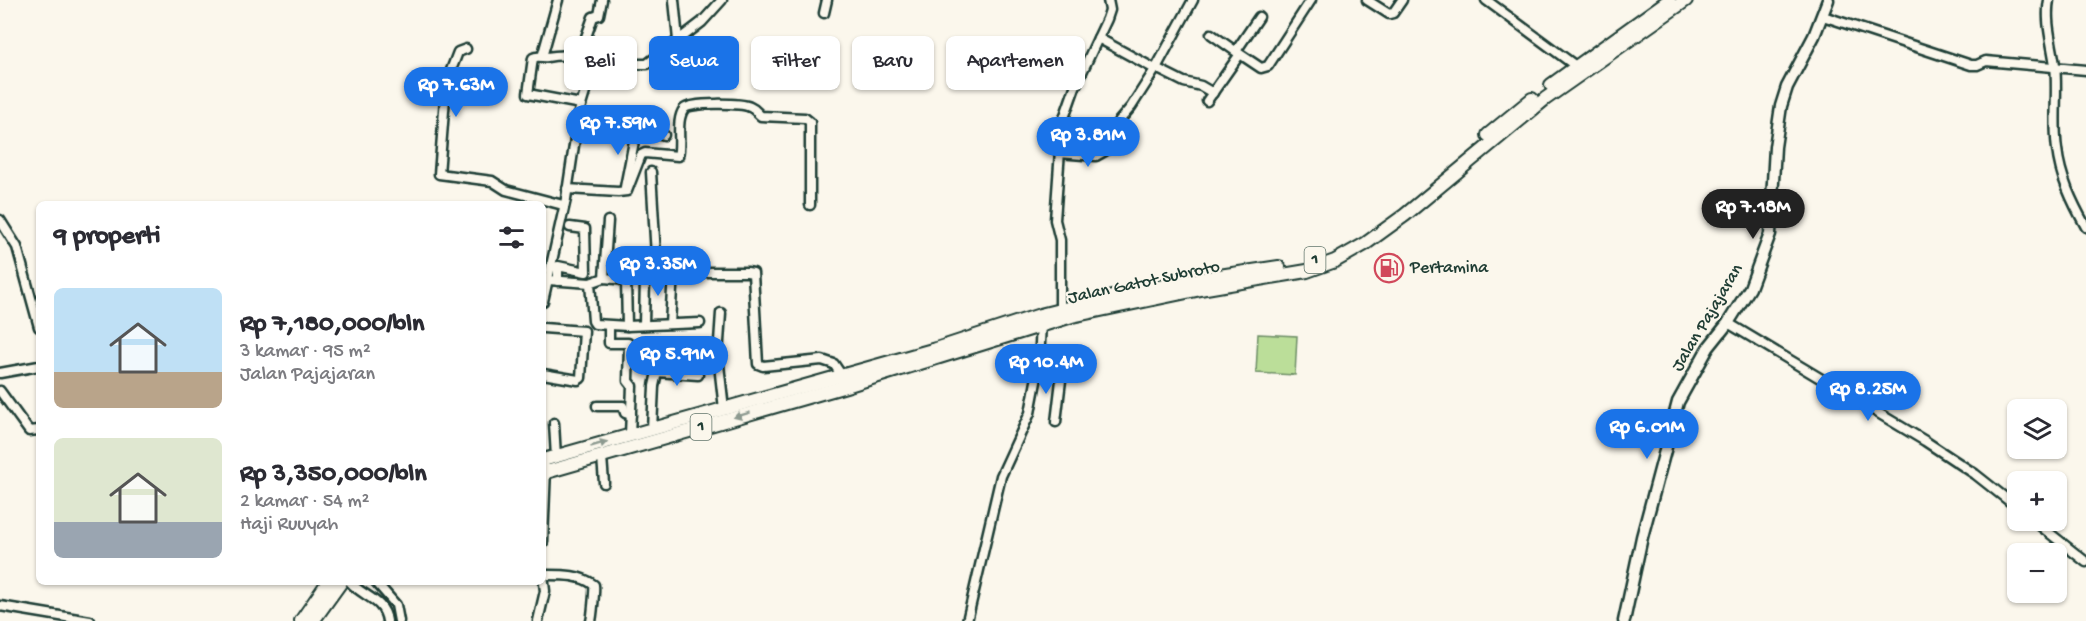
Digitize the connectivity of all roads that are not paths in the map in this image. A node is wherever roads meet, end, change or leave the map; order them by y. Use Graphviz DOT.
graph roads {
  1 [pos="558,0"];
  2 [pos="602,0"];
  3 [pos="674,0"];
  4 [pos="722,0"];
  5 [pos="827,0"];
  6 [pos="1108,0"];
  7 [pos="1193,0"];
  8 [pos="1311,0"];
  9 [pos="1366,0"];
  10 [pos="1402,0"];
  11 [pos="1486,0"];
  12 [pos="1670,0"];
  13 [pos="1686,0"];
  14 [pos="1828,0"];
  15 [pos="2049,0"];
  16 [pos="824,13"];
  17 [pos="1259,16"];
  18 [pos="1823,16"];
  19 [pos="1211,34"];
  20 [pos="586,36"];
  21 [pos="678,36"];
  22 [pos="683,36"];
  23 [pos="1098,38"];
  24 [pos="466,49"];
  25 [pos="1238,52"];
  26 [pos="564,55"];
  27 [pos="542,57"];
  28 [pos="2055,66"];
  29 [pos="1156,68"];
  30 [pos="2086,70"];
  31 [pos="1579,71"];
  32 [pos="585,90"];
  33 [pos="581,104"];
  34 [pos="578,118"];
  35 [pos="637,126"];
  36 [pos="664,135"];
  37 [pos="1059,153"];
  38 [pos="651,172"];
  39 [pos="567,189"];
  40 [pos="625,191"];
  41 [pos="564,205"];
  42 [pos="810,205"];
  43 [pos="0,220"];
  44 [pos="608,221"];
  45 [pos="2086,227"];
  46 [pos="570,228"];
  47 [pos="0,241"];
  48 [pos="11,241"];
  49 [pos="586,272"];
  50 [pos="673,272"];
  51 [pos="604,275"];
  52 [pos="645,279"];
  53 [pos="548,280"];
  54 [pos="558,281"];
  55 [pos="590,284"];
  56 [pos="546,288"];
  57 [pos="721,313"];
  58 [pos="1060,315"];
  59 [pos="36,316"];
  60 [pos="1041,320"];
  61 [pos="700,323"];
  62 [pos="1728,323"];
  63 [pos="669,324"];
  64 [pos="644,325"];
  65 [pos="609,326"];
  66 [pos="627,326"];
  67 [pos="546,328"];
  68 [pos="703,351"];
  69 [pos="1039,366"];
  70 [pos="36,367"];
  71 [pos="657,372"];
  72 [pos="0,373"];
  73 [pos="546,375"];
  74 [pos="698,375"];
  75 [pos="844,381"];
  76 [pos="0,391"];
  77 [pos="597,406"];
  78 [pos="724,409"];
  79 [pos="631,415"];
  80 [pos="1056,422"];
  81 [pos="554,423"];
  82 [pos="652,429"];
  83 [pos="36,430"];
  84 [pos="630,435"];
  85 [pos="602,457"];
  86 [pos="547,464"];
  87 [pos="604,483"];
  88 [pos="546,484"];
  89 [pos="2007,499"];
  90 [pos="2047,531"];
  91 [pos="2086,562"];
  92 [pos="546,575"];
  93 [pos="326,585"];
  94 [pos="339,585"];
  95 [pos="353,585"];
  96 [pos="372,585"];
  97 [pos="378,585"];
  98 [pos="544,585"];
  99 [pos="364,593"];
  100 [pos="0,606"];
  101 [pos="90,621"];
  102 [pos="301,621"];
  103 [pos="313,621"];
  104 [pos="387,621"];
  105 [pos="399,621"];
  106 [pos="538,621"];
  107 [pos="591,621"];
  108 [pos="967,621"];
  109 [pos="1624,621"];
  1 -- 27 [label="street"];
  2 -- 20 [label="street"];
  3 -- 21 [label="street"];
  4 -- 22 [label="street"];
  5 -- 16 [label="street"];
  6 -- 23 [label="street"];
  7 -- 29 [label="street"];
  8 -- 25 [label="street"];
  9 -- 10 [label="street"];
  11 -- 31 [label="street"];
  12 -- 31 [label="highway, Jalan Gatot Subroto / 1"];
  13 -- 31 [label="highway, Jalan Gatot Subroto / 1"];
  14 -- 18 [label="main road, Jalan Pajajaran"];
  15 -- 28 [label="street"];
  17 -- 25 [label="street"];
  18 -- 28 [label="street"];
  18 -- 62 [label="main road, Jalan Pajajaran"];
  19 -- 25 [label="street"];
  23 -- 29 [label="street"];
  23 -- 37 [label="street"];
  24 -- 41 [label="street"];
  25 -- 29 [label="street"];
  26 -- 27 [label="street"];
  27 -- 33 [label="street"];
  28 -- 30 [label="street"];
  28 -- 45 [label="street"];
  29 -- 37 [label="street"];
  31 -- 58 [label="highway, Jalan Gatot Subroto / 1"];
  32 -- 33 [label="street"];
  33 -- 34 [label="street"];
  34 -- 35 [label="street"];
  34 -- 39 [label="street"];
  35 -- 36 [label="street"];
  35 -- 40 [label="street"];
  37 -- 58 [label="street"];
  38 -- 50 [label="street"];
  39 -- 40 [label="street"];
  39 -- 41 [label="street"];
  40 -- 42 [label="street"];
  41 -- 53 [label="street"];
  43 -- 48 [label="street"];
  44 -- 51 [label="street"];
  46 -- 49 [label="street"];
  47 -- 48 [label="street"];
  48 -- 59 [label="street"];
  49 -- 51 [label="street"];
  49 -- 54 [label="street"];
  50 -- 63 [label="street"];
  50 -- 75 [label="street"];
  51 -- 55 [label="street"];
  51 -- 66 [label="street"];
  52 -- 64 [label="street"];
  53 -- 54 [label="street"];
  53 -- 56 [label="street"];
  54 -- 55 [label="street"];
  55 -- 65 [label="street"];
  57 -- 78 [label="street"];
  58 -- 60 [label="highway, Jalan Gatot Subroto / 1"];
  60 -- 69 [label="street"];
  60 -- 75 [label="highway, Jalan Gatot Subroto / 1"];
  61 -- 63 [label="street"];
  62 -- 89 [label="street"];
  62 -- 109 [label="main road, Jalan Pajajaran"];
  63 -- 64 [label="street"];
  64 -- 66 [label="street"];
  65 -- 66 [label="street"];
  65 -- 79 [label="street"];
  67 -- 73 [label="street"];
  68 -- 71 [label="street"];
  69 -- 80 [label="street"];
  69 -- 108 [label="street"];
  70 -- 72 [label="street"];
  71 -- 74 [label="street"];
  71 -- 82 [label="street"];
  75 -- 78 [label="highway, Jalan Gatot Subroto / 1"];
  75 -- 85 [label="highway, Jalan Gatot Subroto / 1, one-way"];
  76 -- 83 [label="street"];
  77 -- 79 [label="street"];
  78 -- 82 [label="highway, Jalan Gatot Subroto / 1"];
  79 -- 84 [label="street"];
  81 -- 86 [label="street"];
  82 -- 84 [label="highway, Jalan Gatot Subroto / 1"];
  86 -- 84 [label="highway, Jalan Gatot Subroto / 1, one-way"];
  85 -- 86 [label="highway, Jalan Gatot Subroto / 1"];
  85 -- 87 [label="street"];
  86 -- 88 [label="street"];
  90 -- 91 [label="street"];
  92 -- 107 [label="street"];
  93 -- 102 [label="highway"];
  94 -- 103 [label="highway"];
  95 -- 99 [label="street"];
  96 -- 99 [label="street"];
  97 -- 105 [label="street"];
  98 -- 106 [label="street"];
  99 -- 104 [label="street"];
  100 -- 101 [label="street"];
}
